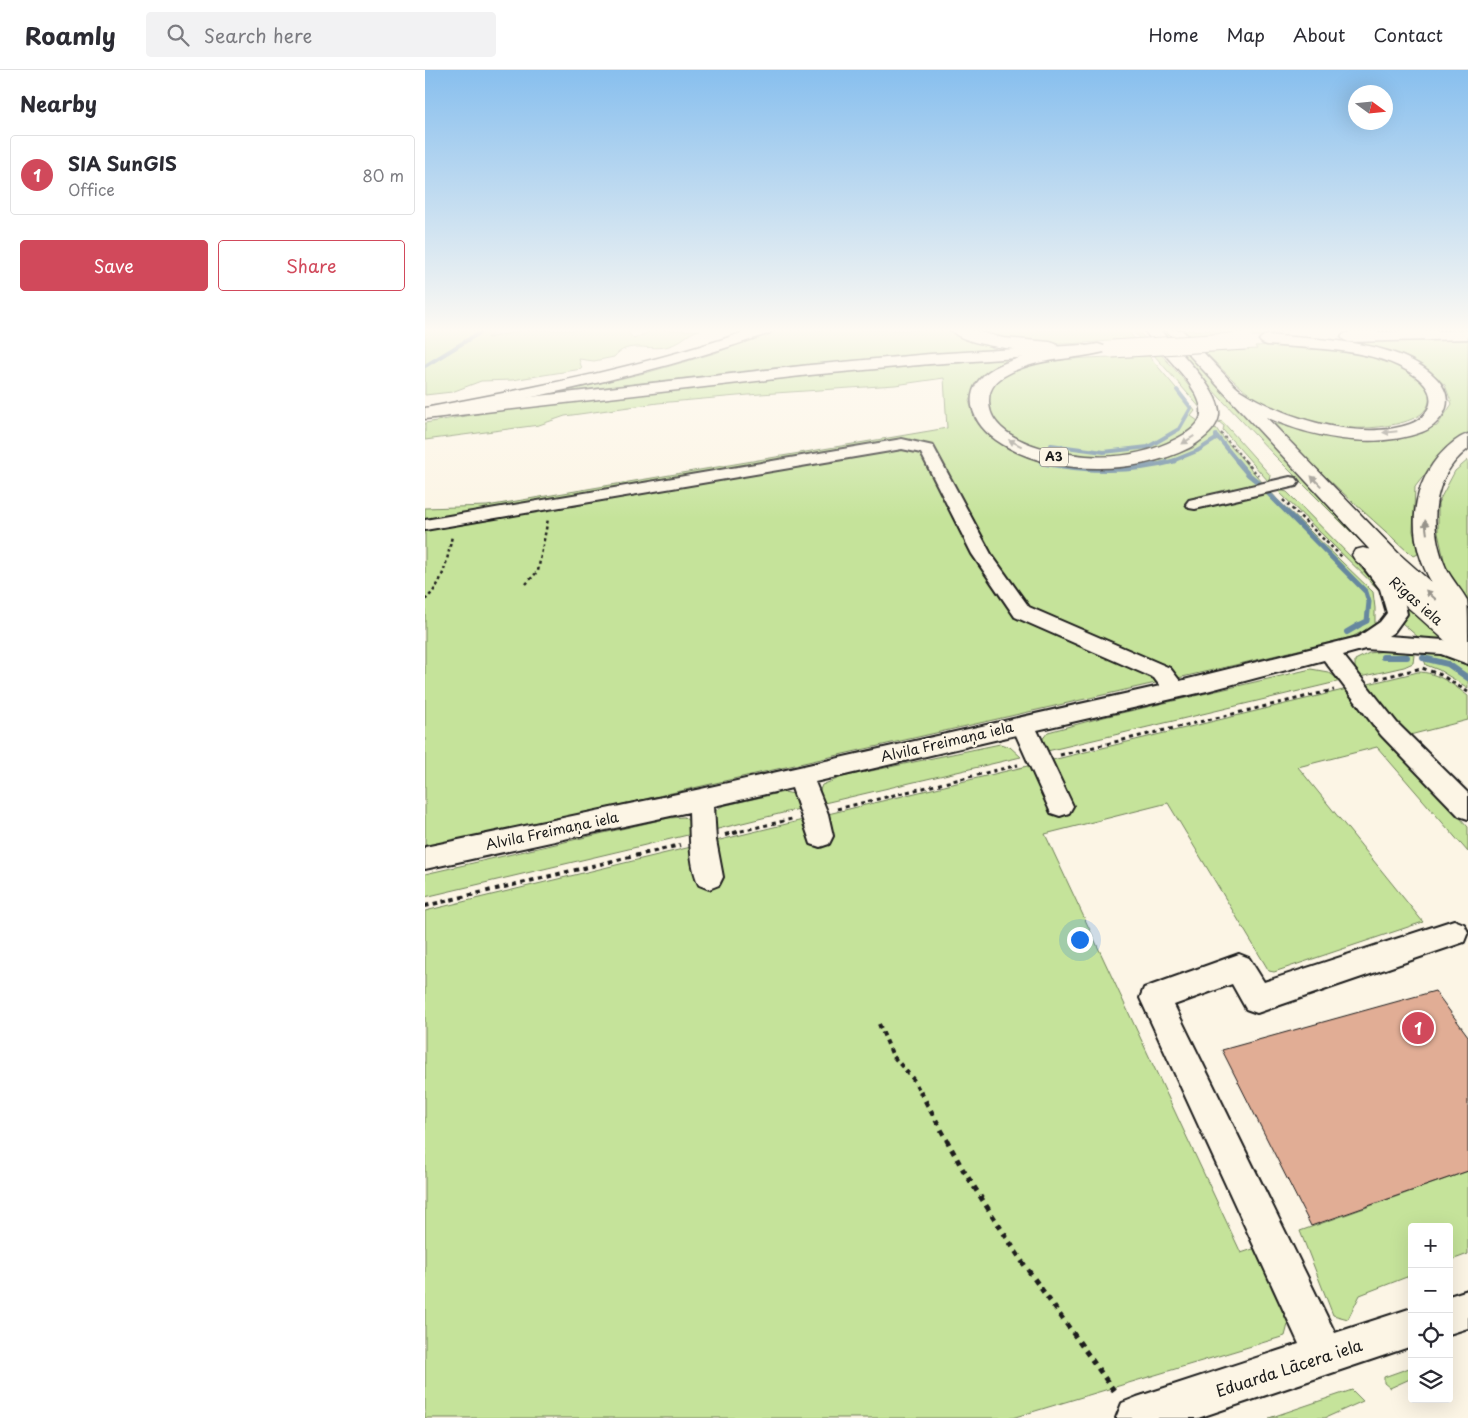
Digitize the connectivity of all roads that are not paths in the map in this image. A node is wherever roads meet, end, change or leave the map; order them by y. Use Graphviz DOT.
graph roads {
  1 [pos="528,393"];
  2 [pos="605,393"];
  3 [pos="980,393"];
  4 [pos="1201,393"];
  5 [pos="1210,393"];
  6 [pos="1214,393"];
  7 [pos="1438,393"];
  8 [pos="1224,408"];
  9 [pos="425,413"];
  10 [pos="1468,440"];
  11 [pos="1283,483"];
  12 [pos="1195,504"];
  13 [pos="425,525"];
  14 [pos="1356,559"];
  15 [pos="1468,616"];
  16 [pos="1468,626"];
  17 [pos="1365,642"];
  18 [pos="1468,648"];
  19 [pos="1329,652"];
  20 [pos="1468,657"];
  21 [pos="1175,690"];
  22 [pos="1023,724"];
  23 [pos="800,776"];
  24 [pos="701,799"];
  25 [pos="1060,806"];
  26 [pos="1468,809"];
  27 [pos="817,825"];
  28 [pos="425,858"];
  29 [pos="709,877"];
  30 [pos="1454,933"];
  31 [pos="1468,1308"];
  32 [pos="1453,1314"];
  33 [pos="1408,1328"];
  34 [pos="1325,1356"];
  35 [pos="1130,1410"];
  1 -- 9 [label="main road"];
  2 -- 9 [label="main road"];
  4 -- 3 [label="main road, A3, one-way"];
  5 -- 8 [label="main road, A3"];
  6 -- 8 [label="main road, A3"];
  7 -- 8 [label="main road, one-way"];
  16 -- 8 [label="main road, A3, one-way"];
  15 -- 10 [label="main road, one-way"];
  11 -- 12 [label="street"];
  11 -- 14 [label="main road, Rīgas iela"];
  13 -- 21 [label="street"];
  14 -- 17 [label="street"];
  14 -- 18 [label="main road, Rīgas iela"];
  17 -- 19 [label="street, Alvila Freimaņa iela"];
  17 -- 20 [label="street, Alvila Freimaņa iela"];
  19 -- 21 [label="street, Alvila Freimaņa iela"];
  19 -- 26 [label="street"];
  21 -- 22 [label="street, Alvila Freimaņa iela"];
  22 -- 23 [label="street, Alvila Freimaņa iela"];
  22 -- 25 [label="street"];
  23 -- 24 [label="street, Alvila Freimaņa iela"];
  23 -- 27 [label="street"];
  24 -- 28 [label="street, Alvila Freimaņa iela"];
  24 -- 29 [label="street"];
  30 -- 34 [label="street"];
  31 -- 32 [label="street"];
  33 -- 34 [label="street, Eduarda Lācera iela"];
  34 -- 35 [label="street, Eduarda Lācera iela"];
}
